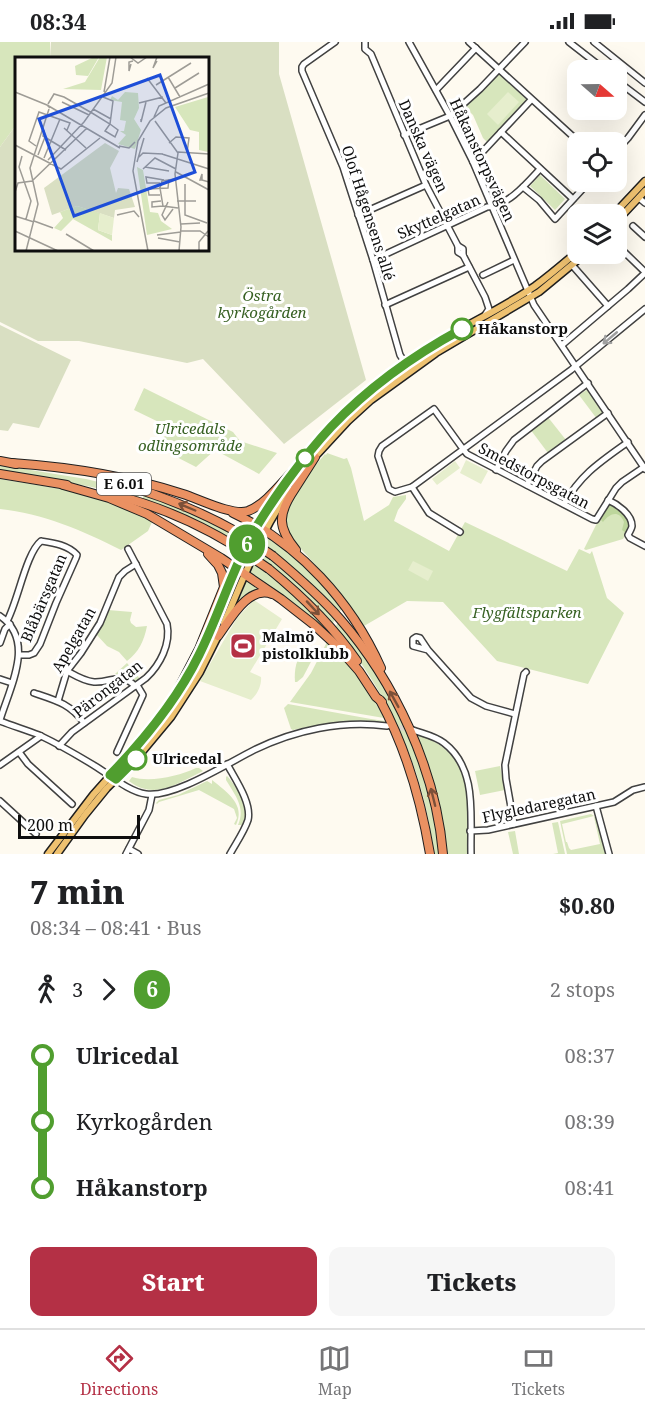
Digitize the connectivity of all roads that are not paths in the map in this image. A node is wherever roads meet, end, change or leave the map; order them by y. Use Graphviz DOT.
graph roads {
  1 [pos="335,42"];
  2 [pos="365,42"];
  3 [pos="409,42"];
  4 [pos="469,42"];
  5 [pos="525,42"];
  6 [pos="569,42"];
  7 [pos="594,42"];
  8 [pos="476,48"];
  9 [pos="592,60"];
  10 [pos="499,69"];
  11 [pos="645,82"];
  12 [pos="627,88"];
  13 [pos="436,90"];
  14 [pos="531,100"];
  15 [pos="645,102"];
  16 [pos="645,115"];
  17 [pos="450,116"];
  18 [pos="501,132"];
  19 [pos="568,132"];
  20 [pos="404,135"];
  21 [pos="627,139"];
  22 [pos="473,162"];
  23 [pos="540,169"];
  24 [pos="645,182"];
  25 [pos="426,184"];
  26 [pos="523,187"];
  27 [pos="645,191"];
  28 [pos="580,192"];
  29 [pos="639,198"];
  30 [pos="573,199"];
  31 [pos="645,203"];
  32 [pos="624,204"];
  33 [pos="492,207"];
  34 [pos="627,211"];
  35 [pos="358,215"];
  36 [pos="447,225"];
  37 [pos="633,226"];
  38 [pos="645,237"];
  39 [pos="627,255"];
  40 [pos="373,260"];
  41 [pos="514,260"];
  42 [pos="567,260"];
  43 [pos="572,265"];
  44 [pos="469,267"];
  45 [pos="645,272"];
  46 [pos="483,275"];
  47 [pos="529,294"];
  48 [pos="485,297"];
  49 [pos="385,305"];
  50 [pos="608,306"];
  51 [pos="645,309"];
  52 [pos="495,310"];
  53 [pos="484,316"];
  54 [pos="467,335"];
  55 [pos="562,345"];
  56 [pos="406,364"];
  57 [pos="576,366"];
  58 [pos="588,383"];
  59 [pos="608,413"];
  60 [pos="628,442"];
  61 [pos="463,449"];
  62 [pos="315,457"];
  63 [pos="0,461"];
  64 [pos="12,463"];
  65 [pos="299,465"];
  66 [pos="644,468"];
  67 [pos="496,470"];
  68 [pos="0,474"];
  69 [pos="63,485"];
  70 [pos="527,485"];
  71 [pos="412,488"];
  72 [pos="608,500"];
  73 [pos="564,504"];
  74 [pos="219,507"];
  75 [pos="257,526"];
  76 [pos="266,532"];
  77 [pos="460,532"];
  78 [pos="196,543"];
  79 [pos="645,546"];
  80 [pos="128,549"];
  81 [pos="307,563"];
  82 [pos="136,564"];
  83 [pos="235,568"];
  84 [pos="244,574"];
  85 [pos="281,599"];
  86 [pos="0,616"];
  87 [pos="9,623"];
  88 [pos="218,636"];
  89 [pos="0,643"];
  90 [pos="428,650"];
  91 [pos="19,655"];
  92 [pos="68,671"];
  93 [pos="526,672"];
  94 [pos="0,679"];
  95 [pos="384,681"];
  96 [pos="12,683"];
  97 [pos="136,686"];
  98 [pos="34,693"];
  99 [pos="173,699"];
  100 [pos="58,701"];
  101 [pos="382,702"];
  102 [pos="515,714"];
  103 [pos="0,720"];
  104 [pos="84,723"];
  105 [pos="387,726"];
  106 [pos="413,730"];
  107 [pos="41,736"];
  108 [pos="59,746"];
  109 [pos="19,752"];
  110 [pos="117,752"];
  111 [pos="227,764"];
  112 [pos="0,765"];
  113 [pos="113,777"];
  114 [pos="645,787"];
  115 [pos="152,795"];
  116 [pos="1,804"];
  117 [pos="72,804"];
  118 [pos="596,806"];
  119 [pos="514,824"];
  120 [pos="471,831"];
  121 [pos="36,834"];
  122 [pos="128,851"];
  123 [pos="48,854"];
  124 [pos="57,854"];
  125 [pos="138,854"];
  126 [pos="230,854"];
  127 [pos="430,854"];
  128 [pos="443,854"];
  129 [pos="471,854"];
  130 [pos="609,854"];
  1 -- 35 [label="street, Olof Hågensens allé"];
  2 -- 20 [label="street, Danska vägen"];
  3 -- 13 [label="street, Håkanstorpsvägen"];
  4 -- 8 [label="street"];
  5 -- 10 [label="street"];
  6 -- 9 [label="street"];
  7 -- 11 [label="street"];
  8 -- 10 [label="street"];
  8 -- 13 [label="street"];
  10 -- 14 [label="street"];
  10 -- 17 [label="street"];
  12 -- 15 [label="street"];
  13 -- 17 [label="street, Håkanstorpsvägen"];
  14 -- 18 [label="street"];
  14 -- 19 [label="street"];
  16 -- 21 [label="street"];
  17 -- 20 [label="street"];
  17 -- 22 [label="street, Håkanstorpsvägen"];
  18 -- 22 [label="street"];
  18 -- 23 [label="street"];
  20 -- 25 [label="street, Danska vägen"];
  22 -- 33 [label="street, Håkanstorpsvägen"];
  23 -- 26 [label="street, Skyttelgatan"];
  23 -- 30 [label="street"];
  24 -- 32 [label="main road"];
  25 -- 35 [label="street"];
  25 -- 36 [label="street, Danska vägen"];
  26 -- 30 [label="street"];
  26 -- 33 [label="street, Skyttelgatan"];
  27 -- 29 [label="main road"];
  28 -- 30 [label="street"];
  29 -- 31 [label="street"];
  29 -- 34 [label="main road"];
  33 -- 36 [label="street, Skyttelgatan"];
  33 -- 41 [label="street, Håkanstorpsvägen"];
  35 -- 40 [label="street, Olof Hågensens allé"];
  36 -- 40 [label="street, Skyttelgatan"];
  36 -- 44 [label="street, Danska vägen"];
  37 -- 38 [label="street"];
  39 -- 45 [label="street"];
  40 -- 49 [label="street, Olof Hågensens allé"];
  41 -- 46 [label="street"];
  41 -- 47 [label="street, Håkanstorpsvägen"];
  42 -- 47 [label="main road"];
  43 -- 47 [label="main road"];
  43 -- 50 [label="street"];
  44 -- 48 [label="street, Danska vägen"];
  44 -- 49 [label="street"];
  45 -- 50 [label="street"];
  47 -- 52 [label="main road"];
  47 -- 54 [label="main road"];
  47 -- 55 [label="street, Håkanstorpsvägen"];
  48 -- 52 [label="street, Danska vägen"];
  48 -- 53 [label="street"];
  49 -- 56 [label="street, Olof Hågensens allé"];
  50 -- 55 [label="street"];
  51 -- 57 [label="street, one-way"];
  52 -- 53 [label="main road"];
  52 -- 54 [label="main road"];
  53 -- 56 [label="main road"];
  54 -- 62 [label="main road"];
  55 -- 57 [label="street, Håkanstorpsvägen"];
  56 -- 65 [label="main road"];
  57 -- 58 [label="street, Håkanstorpsvägen"];
  57 -- 61 [label="street"];
  58 -- 59 [label="street, Håkanstorpsvägen"];
  58 -- 67 [label="street"];
  59 -- 60 [label="street, Håkanstorpsvägen"];
  59 -- 70 [label="street"];
  60 -- 66 [label="street, Håkanstorpsvägen"];
  60 -- 73 [label="street"];
  61 -- 67 [label="street, Smedstorpsgatan"];
  61 -- 71 [label="street"];
  61 -- 71 [label="street, Smedstorpsgatan"];
  62 -- 76 [label="main road"];
  62 -- 81 [label="highway"];
  63 -- 64 [label="highway, E 6.01"];
  64 -- 74 [label="highway"];
  95 -- 64 [label="highway, E 6.01, one-way, bridge"];
  65 -- 74 [label="highway"];
  65 -- 75 [label="main road"];
  66 -- 72 [label="street"];
  67 -- 70 [label="street, Smedstorpsgatan"];
  68 -- 69 [label="highway, E 6.01"];
  69 -- 78 [label="highway"];
  69 -- 101 [label="highway, E 6.01, one-way, bridge"];
  70 -- 73 [label="street, Smedstorpsgatan"];
  71 -- 77 [label="street"];
  72 -- 73 [label="street, Smedstorpsgatan"];
  72 -- 79 [label="street"];
  74 -- 75 [label="highway"];
  75 -- 76 [label="highway"];
  75 -- 83 [label="main road"];
  76 -- 81 [label="highway"];
  76 -- 84 [label="main road"];
  78 -- 83 [label="highway"];
  78 -- 99 [label="highway"];
  80 -- 82 [label="street, Pärongatan"];
  81 -- 95 [label="highway"];
  82 -- 92 [label="street, Apelgatan"];
  82 -- 97 [label="street, Pärongatan"];
  83 -- 84 [label="highway"];
  83 -- 99 [label="main road"];
  84 -- 85 [label="highway"];
  84 -- 88 [label="main road"];
  85 -- 88 [label="highway"];
  85 -- 101 [label="highway"];
  86 -- 87 [label="street"];
  87 -- 89 [label="street"];
  87 -- 91 [label="street"];
  87 -- 91 [label="street, Blåbärsgatan"];
  88 -- 113 [label="main road"];
  90 -- 102 [label="street"];
  91 -- 96 [label="street"];
  92 -- 97 [label="street"];
  92 -- 100 [label="street, Apelgatan"];
  93 -- 102 [label="street"];
  94 -- 96 [label="street"];
  128 -- 95 [label="highway, E 6.01, one-way"];
  96 -- 103 [label="street"];
  97 -- 104 [label="street, Pärongatan"];
  97 -- 110 [label="street"];
  98 -- 100 [label="street"];
  99 -- 113 [label="main road"];
  100 -- 104 [label="street"];
  101 -- 127 [label="highway, E 6.01"];
  102 -- 119 [label="street"];
  103 -- 107 [label="street"];
  104 -- 108 [label="street, Pärongatan"];
  105 -- 111 [label="street"];
  106 -- 120 [label="street"];
  107 -- 108 [label="street"];
  107 -- 109 [label="street"];
  108 -- 113 [label="street"];
  109 -- 112 [label="street"];
  109 -- 117 [label="street"];
  111 -- 115 [label="street"];
  111 -- 126 [label="street"];
  113 -- 115 [label="street"];
  113 -- 123 [label="main road"];
  113 -- 124 [label="main road"];
  114 -- 118 [label="street, Flygledaregatan"];
  115 -- 122 [label="street"];
  116 -- 121 [label="street"];
  118 -- 119 [label="street, Flygledaregatan"];
  118 -- 130 [label="street"];
  119 -- 120 [label="street, Flygledaregatan"];
  120 -- 129 [label="street"];
  122 -- 125 [label="street"];
}
